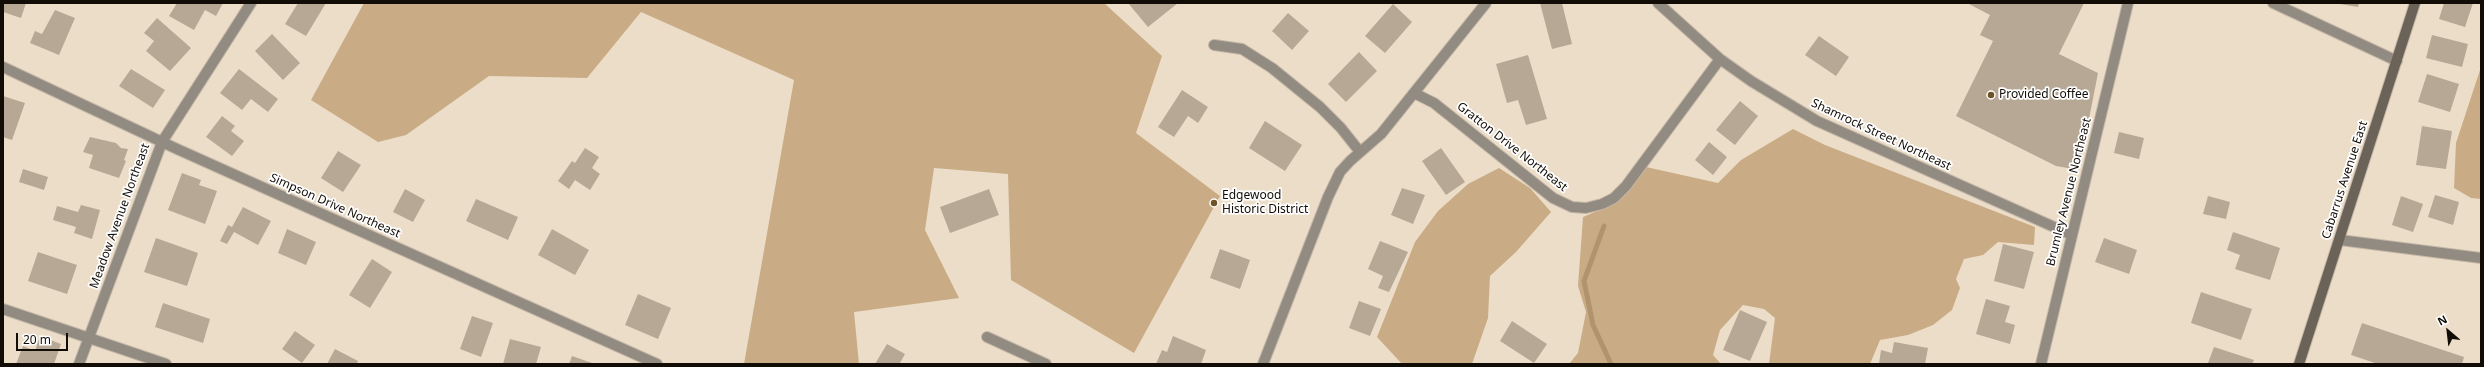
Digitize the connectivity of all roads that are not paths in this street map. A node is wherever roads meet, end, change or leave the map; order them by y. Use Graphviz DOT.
graph roads {
  1 [pos="252,3"];
  2 [pos="1486,3"];
  3 [pos="1658,3"];
  4 [pos="2128,3"];
  5 [pos="2273,3"];
  6 [pos="2415,3"];
  7 [pos="1214,45"];
  8 [pos="1720,59"];
  9 [pos="2397,61"];
  10 [pos="3,67"];
  11 [pos="1414,93"];
  12 [pos="162,142"];
  13 [pos="1360,152"];
  14 [pos="2072,235"];
  15 [pos="2340,240"];
  16 [pos="2481,258"];
  17 [pos="3,309"];
  18 [pos="987,337"];
  19 [pos="89,338"];
  20 [pos="79,364"];
  21 [pos="166,364"];
  22 [pos="657,364"];
  23 [pos="1046,364"];
  24 [pos="1263,364"];
  25 [pos="2040,364"];
  26 [pos="2299,364"];
  1 -- 12 [label="street, Meadow Avenue Northeast"];
  2 -- 11 [label="street"];
  3 -- 8 [label="street, Shamrock Street Northeast"];
  4 -- 14 [label="street, Brumley Avenue Northeast"];
  5 -- 9 [label="street"];
  6 -- 9 [label="main road, Cabarrus Avenue East"];
  7 -- 13 [label="street"];
  8 -- 11 [label="street, Gratton Drive Northeast"];
  8 -- 14 [label="street, Shamrock Street Northeast"];
  9 -- 15 [label="main road, Cabarrus Avenue East"];
  10 -- 12 [label="street, Simpson Drive Northeast"];
  11 -- 13 [label="street"];
  12 -- 19 [label="street, Meadow Avenue Northeast"];
  12 -- 22 [label="street, Simpson Drive Northeast"];
  13 -- 24 [label="street"];
  14 -- 25 [label="street, Brumley Avenue Northeast"];
  15 -- 16 [label="street"];
  15 -- 26 [label="main road, Cabarrus Avenue East"];
  17 -- 19 [label="street"];
  18 -- 23 [label="street"];
  19 -- 20 [label="street, Meadow Avenue Northeast"];
  19 -- 21 [label="street"];
}
